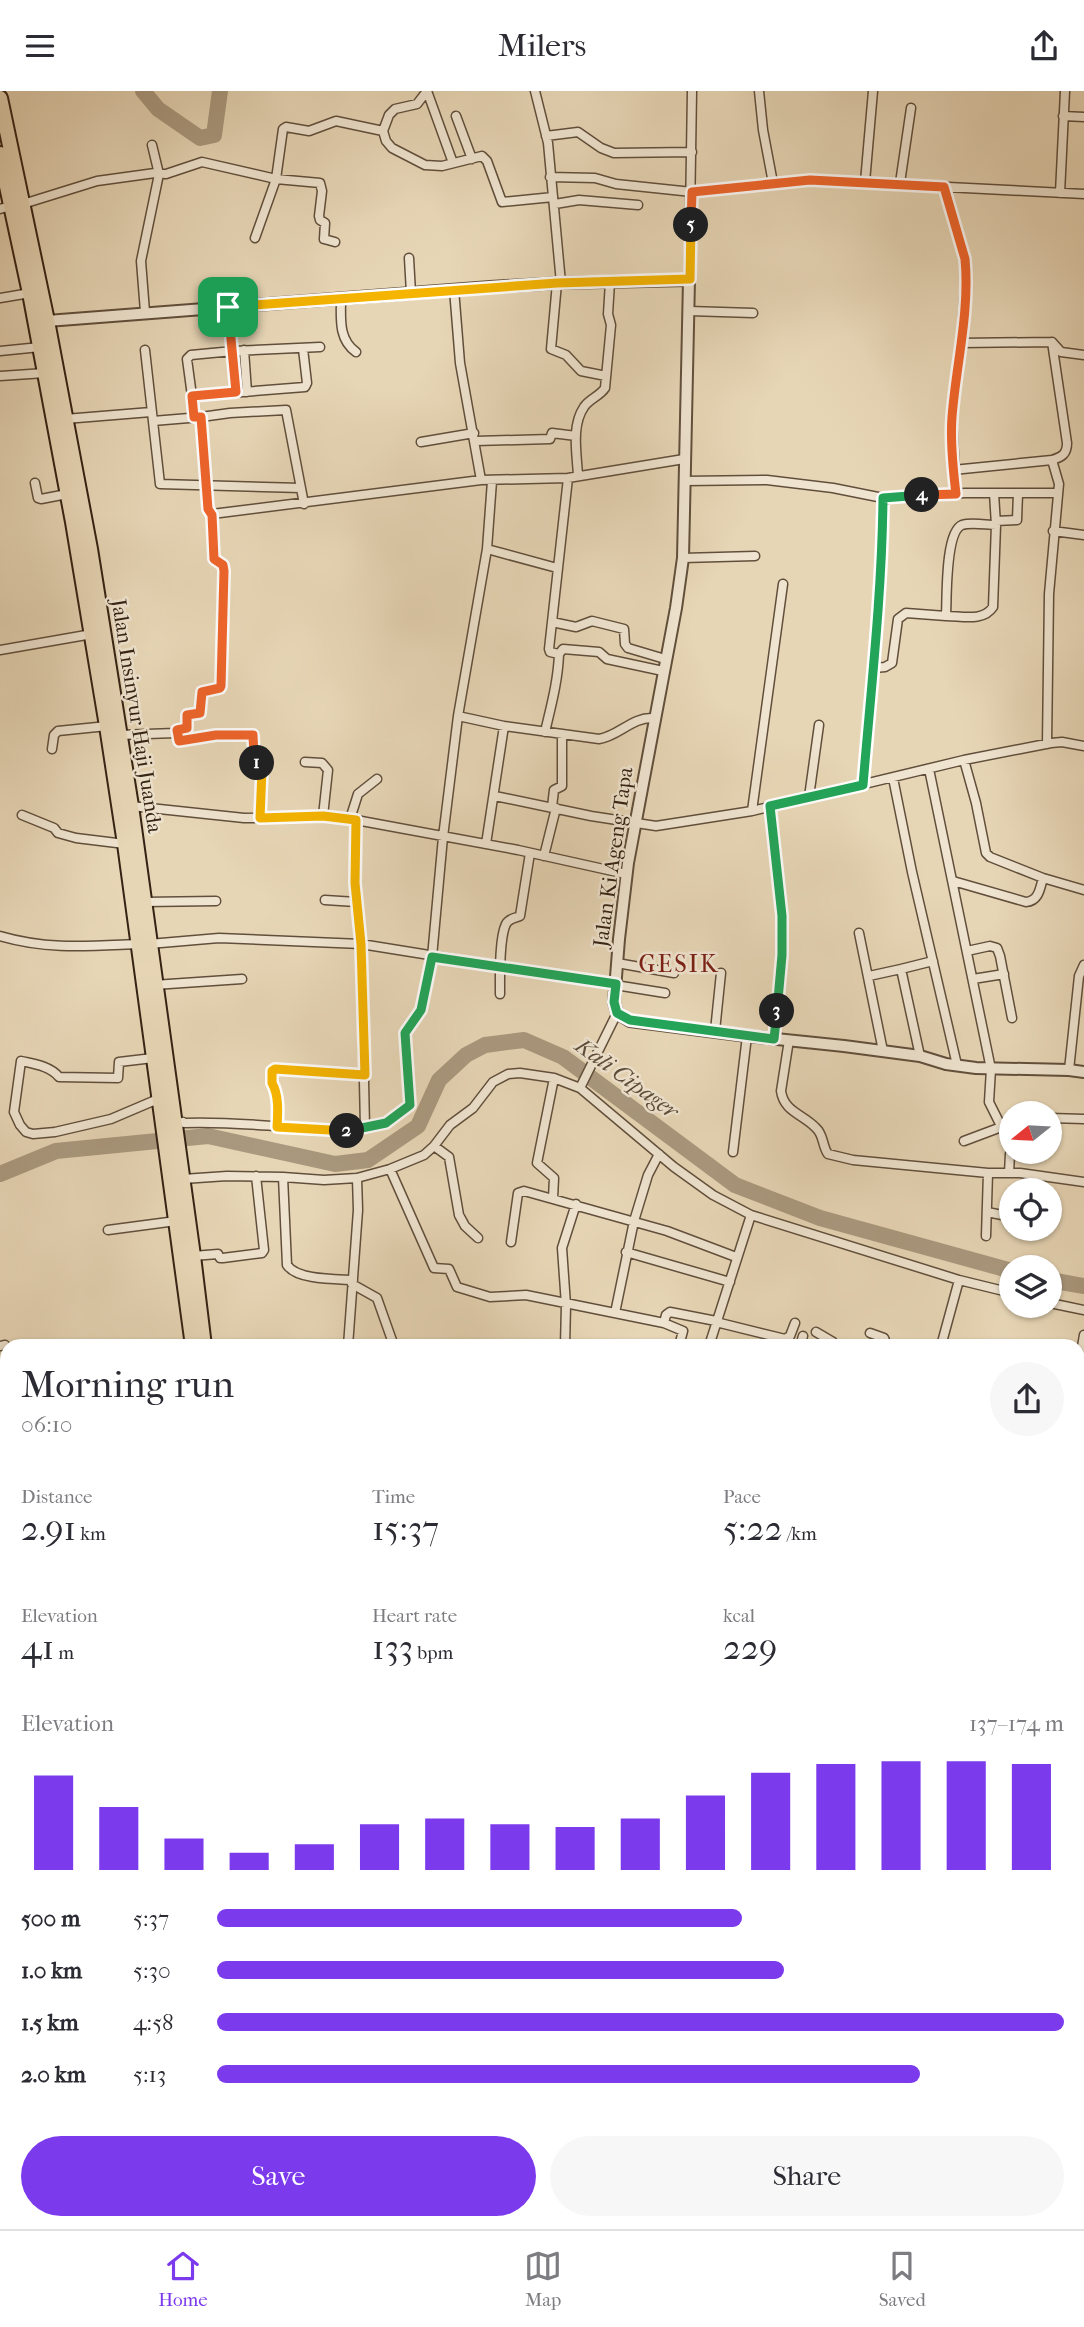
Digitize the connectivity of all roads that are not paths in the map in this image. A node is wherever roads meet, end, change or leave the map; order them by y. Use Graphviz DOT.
graph roads {
  1 [pos="427,91"];
  2 [pos="536,91"];
  3 [pos="692,91"];
  4 [pos="759,91"];
  5 [pos="873,91"];
  6 [pos="1065,91"];
  7 [pos="0,98"];
  8 [pos="911,108"];
  9 [pos="1063,115"];
  10 [pos="456,117"];
  11 [pos="1084,117"];
  12 [pos="383,131"];
  13 [pos="546,136"];
  14 [pos="5,140"];
  15 [pos="152,145"];
  16 [pos="692,152"];
  17 [pos="0,154"];
  18 [pos="472,159"];
  19 [pos="453,163"];
  20 [pos="159,174"];
  21 [pos="550,177"];
  22 [pos="276,179"];
  23 [pos="777,182"];
  24 [pos="864,182"];
  25 [pos="900,183"];
  26 [pos="944,187"];
  27 [pos="692,192"];
  28 [pos="1060,193"];
  29 [pos="1084,194"];
  30 [pos="554,201"];
  31 [pos="638,205"];
  32 [pos="11,206"];
  33 [pos="255,238"];
  34 [pos="335,242"];
  35 [pos="409,258"];
  36 [pos="690,274"];
  37 [pos="560,278"];
  38 [pos="610,282"];
  39 [pos="410,289"];
  40 [pos="454,289"];
  41 [pos="30,293"];
  42 [pos="0,298"];
  43 [pos="341,299"];
  44 [pos="228,307"];
  45 [pos="145,308"];
  46 [pos="689,311"];
  47 [pos="753,313"];
  48 [pos="47,321"];
  49 [pos="961,342"];
  50 [pos="1052,342"];
  51 [pos="40,347"];
  52 [pos="320,347"];
  53 [pos="303,349"];
  54 [pos="145,350"];
  55 [pos="244,350"];
  56 [pos="0,351"];
  57 [pos="233,351"];
  58 [pos="356,352"];
  59 [pos="1084,355"];
  60 [pos="45,373"];
  61 [pos="0,376"];
  62 [pos="606,376"];
  63 [pos="236,392"];
  64 [pos="247,392"];
  65 [pos="192,396"];
  66 [pos="152,416"];
  67 [pos="197,417"];
  68 [pos="65,419"];
  69 [pos="576,436"];
  70 [pos="475,437"];
  71 [pos="421,442"];
  72 [pos="684,459"];
  73 [pos="1052,460"];
  74 [pos="954,470"];
  75 [pos="578,476"];
  76 [pos="568,478"];
  77 [pos="481,480"];
  78 [pos="492,481"];
  79 [pos="684,481"];
  80 [pos="35,483"];
  81 [pos="205,486"];
  82 [pos="301,488"];
  83 [pos="994,493"];
  84 [pos="1017,493"];
  85 [pos="1058,493"];
  86 [pos="67,494"];
  87 [pos="956,494"];
  88 [pos="883,498"];
  89 [pos="304,504"];
  90 [pos="212,515"];
  91 [pos="79,521"];
  92 [pos="996,523"];
  93 [pos="1053,531"];
  94 [pos="1084,535"];
  95 [pos="487,549"];
  96 [pos="84,551"];
  97 [pos="755,557"];
  98 [pos="683,558"];
  99 [pos="557,568"];
  100 [pos="783,583"];
  101 [pos="946,616"];
  102 [pos="552,622"];
  103 [pos="92,634"];
  104 [pos="626,646"];
  105 [pos="0,650"];
  106 [pos="559,654"];
  107 [pos="666,659"];
  108 [pos="622,663"];
  109 [pos="874,668"];
  110 [pos="663,671"];
  111 [pos="458,716"];
  112 [pos="653,718"];
  113 [pos="819,725"];
  114 [pos="107,726"];
  115 [pos="504,726"];
  116 [pos="545,732"];
  117 [pos="177,733"];
  118 [pos="562,734"];
  119 [pos="119,735"];
  120 [pos="1047,744"];
  121 [pos="1084,746"];
  122 [pos="52,749"];
  123 [pos="964,760"];
  124 [pos="305,762"];
  125 [pos="929,769"];
  126 [pos="893,778"];
  127 [pos="377,779"];
  128 [pos="863,785"];
  129 [pos="495,796"];
  130 [pos="809,797"];
  131 [pos="131,806"];
  132 [pos="770,806"];
  133 [pos="554,808"];
  134 [pos="752,811"];
  135 [pos="22,815"];
  136 [pos="323,816"];
  137 [pos="260,818"];
  138 [pos="353,820"];
  139 [pos="636,822"];
  140 [pos="443,837"];
  141 [pos="125,844"];
  142 [pos="486,844"];
  143 [pos="530,853"];
  144 [pos="544,856"];
  145 [pos="626,874"];
  146 [pos="1043,878"];
  147 [pos="953,881"];
  148 [pos="1084,890"];
  149 [pos="325,900"];
  150 [pos="216,901"];
  151 [pos="144,902"];
  152 [pos="356,902"];
  153 [pos="859,933"];
  154 [pos="0,936"];
  155 [pos="144,944"];
  156 [pos="361,944"];
  157 [pos="967,951"];
  158 [pos="432,957"];
  159 [pos="933,961"];
  160 [pos="617,963"];
  161 [pos="1084,965"];
  162 [pos="500,966"];
  163 [pos="901,969"];
  164 [pos="674,973"];
  165 [pos="721,973"];
  166 [pos="1004,974"];
  167 [pos="869,976"];
  168 [pos="242,979"];
  169 [pos="973,979"];
  170 [pos="616,984"];
  171 [pos="154,985"];
  172 [pos="665,993"];
  173 [pos="500,994"];
  174 [pos="617,1013"];
  175 [pos="1012,1018"];
  176 [pos="715,1031"];
  177 [pos="747,1036"];
  178 [pos="774,1039"];
  179 [pos="789,1040"];
  180 [pos="883,1051"];
  181 [pos="919,1056"];
  182 [pos="153,1058"];
  183 [pos="957,1065"];
  184 [pos="991,1069"];
  185 [pos="1069,1070"];
  186 [pos="1084,1072"];
  187 [pos="365,1075"];
  188 [pos="554,1078"];
  189 [pos="581,1086"];
  190 [pos="158,1099"];
  191 [pos="1062,1118"];
  192 [pos="174,1119"];
  193 [pos="1084,1119"];
  194 [pos="999,1124"];
  195 [pos="999,1126"];
  196 [pos="277,1127"];
  197 [pos="365,1128"];
  198 [pos="964,1141"];
  199 [pos="434,1146"];
  200 [pos="733,1152"];
  201 [pos="659,1154"];
  202 [pos="173,1158"];
  203 [pos="1009,1164"];
  204 [pos="390,1169"];
  205 [pos="988,1173"];
  206 [pos="1009,1173"];
  207 [pos="256,1176"];
  208 [pos="282,1177"];
  209 [pos="357,1178"];
  210 [pos="183,1179"];
  211 [pos="1084,1182"];
  212 [pos="553,1198"];
  213 [pos="576,1204"];
  214 [pos="987,1212"];
  215 [pos="999,1214"];
  216 [pos="751,1215"];
  217 [pos="176,1221"];
  218 [pos="634,1221"];
  219 [pos="108,1230"];
  220 [pos="986,1236"];
  221 [pos="478,1238"];
  222 [pos="511,1242"];
  223 [pos="626,1252"];
  224 [pos="193,1256"];
  225 [pos="736,1257"];
  226 [pos="959,1280"];
  227 [pos="353,1282"];
  228 [pos="730,1282"];
  229 [pos="999,1290"];
  230 [pos="192,1300"];
  231 [pos="566,1305"];
  232 [pos="1062,1305"];
  233 [pos="1084,1310"];
  234 [pos="615,1313"];
  235 [pos="716,1321"];
  236 [pos="664,1323"];
  237 [pos="794,1323"];
  238 [pos="816,1332"];
  239 [pos="870,1333"];
  240 [pos="803,1336"];
  241 [pos="192,1339"];
  242 [pos="202,1339"];
  243 [pos="349,1339"];
  244 [pos="392,1339"];
  245 [pos="565,1339"];
  246 [pos="681,1339"];
  247 [pos="711,1339"];
  248 [pos="802,1339"];
  249 [pos="828,1339"];
  250 [pos="880,1339"];
  251 [pos="943,1339"];
  1 -- 12 [label="street"];
  1 -- 19 [label="street"];
  2 -- 13 [label="street"];
  3 -- 16 [label="street, Jalan Ki Ageng Tapa"];
  4 -- 23 [label="street"];
  5 -- 24 [label="street"];
  6 -- 9 [label="street"];
  7 -- 14 [label="highway, Jalan Insinyur Haji Juanda"];
  8 -- 25 [label="street"];
  9 -- 11 [label="street"];
  9 -- 28 [label="street"];
  10 -- 18 [label="street"];
  12 -- 19 [label="street"];
  12 -- 22 [label="street"];
  13 -- 16 [label="street"];
  13 -- 21 [label="street"];
  14 -- 32 [label="highway, Jalan Insinyur Haji Juanda"];
  15 -- 20 [label="street"];
  16 -- 27 [label="street, Jalan Ki Ageng Tapa"];
  17 -- 32 [label="highway, Jalan Insinyur Haji Juanda"];
  18 -- 19 [label="street"];
  18 -- 30 [label="street"];
  20 -- 22 [label="street"];
  20 -- 32 [label="street"];
  20 -- 45 [label="street"];
  21 -- 27 [label="street"];
  21 -- 30 [label="street"];
  22 -- 33 [label="street"];
  22 -- 34 [label="street"];
  23 -- 24 [label="street"];
  23 -- 27 [label="street"];
  24 -- 25 [label="street"];
  25 -- 26 [label="street"];
  26 -- 28 [label="street"];
  26 -- 49 [label="street"];
  27 -- 36 [label="street, Jalan Ki Ageng Tapa"];
  28 -- 29 [label="street"];
  30 -- 31 [label="street"];
  30 -- 37 [label="street"];
  32 -- 41 [label="highway, Jalan Insinyur Haji Juanda"];
  32 -- 48 [label="highway, Jalan Insinyur Haji Juanda"];
  35 -- 39 [label="street"];
  36 -- 38 [label="street"];
  36 -- 46 [label="street, Jalan Ki Ageng Tapa"];
  37 -- 38 [label="street"];
  37 -- 40 [label="street"];
  37 -- 62 [label="street"];
  38 -- 62 [label="street"];
  39 -- 40 [label="street"];
  39 -- 43 [label="street"];
  40 -- 70 [label="street"];
  41 -- 42 [label="street"];
  41 -- 51 [label="highway, Jalan Insinyur Haji Juanda"];
  43 -- 44 [label="street"];
  43 -- 58 [label="street"];
  44 -- 45 [label="street"];
  44 -- 57 [label="street"];
  45 -- 48 [label="street"];
  46 -- 47 [label="street"];
  46 -- 72 [label="street, Jalan Ki Ageng Tapa"];
  48 -- 68 [label="highway, Jalan Insinyur Haji Juanda"];
  49 -- 50 [label="street"];
  49 -- 74 [label="street"];
  50 -- 59 [label="street"];
  50 -- 73 [label="street"];
  51 -- 56 [label="street"];
  51 -- 60 [label="highway, Jalan Insinyur Haji Juanda"];
  52 -- 53 [label="street"];
  53 -- 55 [label="street"];
  53 -- 64 [label="street"];
  54 -- 66 [label="street"];
  55 -- 57 [label="street"];
  55 -- 64 [label="street"];
  57 -- 63 [label="street"];
  57 -- 65 [label="street"];
  60 -- 61 [label="street"];
  60 -- 86 [label="highway, Jalan Insinyur Haji Juanda"];
  62 -- 69 [label="street"];
  63 -- 64 [label="street"];
  63 -- 65 [label="street"];
  65 -- 67 [label="street"];
  66 -- 67 [label="street"];
  66 -- 68 [label="street"];
  66 -- 81 [label="street"];
  67 -- 81 [label="street"];
  67 -- 82 [label="street"];
  68 -- 91 [label="highway, Jalan Insinyur Haji Juanda"];
  69 -- 70 [label="street"];
  69 -- 75 [label="street"];
  70 -- 71 [label="street"];
  70 -- 77 [label="street"];
  72 -- 75 [label="street"];
  72 -- 79 [label="street, Jalan Ki Ageng Tapa"];
  73 -- 74 [label="street"];
  73 -- 85 [label="street"];
  74 -- 87 [label="street"];
  75 -- 76 [label="street"];
  76 -- 78 [label="street"];
  76 -- 99 [label="street"];
  77 -- 78 [label="street"];
  77 -- 89 [label="street"];
  78 -- 95 [label="street"];
  79 -- 88 [label="street"];
  79 -- 98 [label="street, Jalan Ki Ageng Tapa"];
  80 -- 86 [label="street"];
  81 -- 82 [label="street"];
  81 -- 90 [label="street"];
  82 -- 89 [label="street"];
  83 -- 84 [label="street"];
  83 -- 87 [label="street"];
  83 -- 92 [label="street"];
  84 -- 85 [label="street"];
  84 -- 92 [label="street"];
  85 -- 93 [label="street"];
  86 -- 91 [label="highway, Jalan Insinyur Haji Juanda"];
  87 -- 88 [label="street"];
  88 -- 109 [label="street"];
  89 -- 90 [label="street"];
  90 -- 117 [label="street"];
  91 -- 96 [label="highway, Jalan Insinyur Haji Juanda"];
  92 -- 101 [label="street"];
  92 -- 101 [label="street"];
  93 -- 94 [label="street"];
  93 -- 120 [label="street"];
  95 -- 99 [label="street"];
  95 -- 111 [label="street"];
  96 -- 103 [label="highway, Jalan Insinyur Haji Juanda"];
  96 -- 119 [label="highway, Jalan Insinyur Haji Juanda"];
  97 -- 98 [label="street"];
  98 -- 107 [label="street, Jalan Ki Ageng Tapa"];
  99 -- 102 [label="street"];
  100 -- 134 [label="street"];
  101 -- 109 [label="street"];
  102 -- 104 [label="street"];
  102 -- 106 [label="street"];
  103 -- 105 [label="street"];
  103 -- 114 [label="highway, Jalan Insinyur Haji Juanda"];
  104 -- 107 [label="street"];
  104 -- 108 [label="street"];
  106 -- 108 [label="street"];
  106 -- 116 [label="street"];
  107 -- 110 [label="street, Jalan Ki Ageng Tapa"];
  108 -- 110 [label="street"];
  109 -- 128 [label="street"];
  110 -- 112 [label="street, Jalan Ki Ageng Tapa"];
  111 -- 115 [label="street"];
  111 -- 140 [label="street"];
  112 -- 118 [label="street"];
  112 -- 139 [label="street, Jalan Ki Ageng Tapa"];
  113 -- 130 [label="street"];
  114 -- 122 [label="street"];
  114 -- 141 [label="highway, Jalan Insinyur Haji Juanda"];
  115 -- 116 [label="street"];
  115 -- 129 [label="street"];
  116 -- 118 [label="street"];
  117 -- 119 [label="street"];
  117 -- 137 [label="street"];
  118 -- 133 [label="street"];
  119 -- 131 [label="highway, Jalan Insinyur Haji Juanda"];
  120 -- 121 [label="street"];
  120 -- 123 [label="street"];
  123 -- 125 [label="street"];
  123 -- 146 [label="street"];
  124 -- 136 [label="street"];
  125 -- 126 [label="street"];
  125 -- 147 [label="street"];
  126 -- 128 [label="street"];
  126 -- 159 [label="street"];
  127 -- 138 [label="street"];
  128 -- 130 [label="street"];
  129 -- 133 [label="street"];
  129 -- 142 [label="street"];
  130 -- 132 [label="street"];
  131 -- 137 [label="street"];
  131 -- 151 [label="highway, Jalan Insinyur Haji Juanda"];
  132 -- 134 [label="street"];
  132 -- 178 [label="street"];
  133 -- 139 [label="street"];
  133 -- 144 [label="street"];
  134 -- 139 [label="street"];
  135 -- 141 [label="street"];
  136 -- 137 [label="street"];
  136 -- 138 [label="street"];
  138 -- 140 [label="street"];
  138 -- 152 [label="street"];
  139 -- 145 [label="street, Jalan Ki Ageng Tapa"];
  140 -- 142 [label="street"];
  140 -- 158 [label="street"];
  141 -- 155 [label="highway, Jalan Insinyur Haji Juanda"];
  142 -- 143 [label="street"];
  143 -- 144 [label="street"];
  143 -- 162 [label="street"];
  144 -- 145 [label="street"];
  145 -- 160 [label="street, Jalan Ki Ageng Tapa"];
  146 -- 147 [label="street"];
  146 -- 148 [label="street"];
  147 -- 157 [label="street"];
  149 -- 152 [label="street"];
  150 -- 151 [label="street"];
  151 -- 155 [label="highway, Jalan Insinyur Haji Juanda"];
  152 -- 156 [label="street"];
  153 -- 167 [label="street"];
  154 -- 155 [label="street"];
  155 -- 156 [label="street"];
  155 -- 171 [label="highway, Jalan Insinyur Haji Juanda"];
  155 -- 182 [label="highway, Jalan Insinyur Haji Juanda"];
  156 -- 158 [label="street"];
  156 -- 187 [label="street"];
  157 -- 166 [label="street"];
  157 -- 169 [label="street"];
  158 -- 162 [label="street"];
  158 -- 197 [label="street"];
  159 -- 163 [label="street"];
  159 -- 183 [label="street"];
  160 -- 164 [label="street"];
  160 -- 170 [label="street, Jalan Ki Ageng Tapa"];
  161 -- 185 [label="street"];
  162 -- 170 [label="street"];
  162 -- 173 [label="street"];
  163 -- 167 [label="street"];
  163 -- 181 [label="street"];
  165 -- 176 [label="street"];
  166 -- 169 [label="street"];
  166 -- 175 [label="street"];
  167 -- 180 [label="street"];
  168 -- 171 [label="street"];
  169 -- 184 [label="street"];
  170 -- 172 [label="street"];
  170 -- 174 [label="street, Jalan Ki Ageng Tapa"];
  171 -- 192 [label="highway, Jalan Insinyur Haji Juanda"];
  174 -- 176 [label="street"];
  174 -- 189 [label="street"];
  176 -- 177 [label="street"];
  177 -- 178 [label="street"];
  177 -- 200 [label="street"];
  178 -- 179 [label="street"];
  179 -- 180 [label="street"];
  179 -- 205 [label="street"];
  180 -- 181 [label="street"];
  181 -- 183 [label="street"];
  182 -- 190 [label="highway, Jalan Insinyur Haji Juanda"];
  182 -- 190 [label="street"];
  183 -- 184 [label="street"];
  184 -- 185 [label="street"];
  184 -- 194 [label="street"];
  185 -- 186 [label="street"];
  187 -- 196 [label="street"];
  187 -- 197 [label="street"];
  188 -- 189 [label="street"];
  188 -- 199 [label="street"];
  188 -- 212 [label="street"];
  189 -- 201 [label="street"];
  190 -- 192 [label="highway, Jalan Insinyur Haji Juanda"];
  191 -- 193 [label="street"];
  192 -- 196 [label="street"];
  192 -- 202 [label="highway, Jalan Insinyur Haji Juanda"];
  195 -- 198 [label="street"];
  196 -- 197 [label="street"];
  199 -- 204 [label="street"];
  199 -- 221 [label="street"];
  201 -- 216 [label="street"];
  201 -- 218 [label="street"];
  202 -- 210 [label="highway, Jalan Insinyur Haji Juanda"];
  202 -- 217 [label="highway, Jalan Insinyur Haji Juanda"];
  203 -- 206 [label="street"];
  204 -- 209 [label="street"];
  204 -- 231 [label="street"];
  205 -- 206 [label="street"];
  205 -- 214 [label="street"];
  206 -- 211 [label="street"];
  207 -- 208 [label="street"];
  207 -- 210 [label="street"];
  207 -- 224 [label="street"];
  208 -- 209 [label="street"];
  208 -- 227 [label="street"];
  209 -- 227 [label="street"];
  210 -- 224 [label="highway, Jalan Insinyur Haji Juanda"];
  212 -- 213 [label="street"];
  212 -- 222 [label="street"];
  213 -- 218 [label="street"];
  213 -- 231 [label="street"];
  214 -- 215 [label="street"];
  214 -- 220 [label="street"];
  216 -- 225 [label="street"];
  216 -- 226 [label="street"];
  217 -- 219 [label="street"];
  217 -- 230 [label="highway, Jalan Insinyur Haji Juanda"];
  218 -- 223 [label="street"];
  218 -- 225 [label="street"];
  223 -- 228 [label="street"];
  223 -- 234 [label="street"];
  224 -- 230 [label="highway, Jalan Insinyur Haji Juanda"];
  225 -- 228 [label="street"];
  226 -- 229 [label="street"];
  226 -- 251 [label="street"];
  227 -- 243 [label="street"];
  227 -- 244 [label="street"];
  228 -- 235 [label="street"];
  230 -- 241 [label="highway, Jalan Insinyur Haji Juanda"];
  230 -- 242 [label="highway, Jalan Insinyur Haji Juanda"];
  231 -- 234 [label="street"];
  231 -- 245 [label="street"];
  232 -- 233 [label="street"];
  234 -- 236 [label="street"];
  235 -- 236 [label="street"];
  235 -- 237 [label="street"];
  235 -- 247 [label="street"];
  236 -- 246 [label="street"];
  238 -- 249 [label="street"];
  239 -- 250 [label="street"];
  240 -- 248 [label="street"];
}
